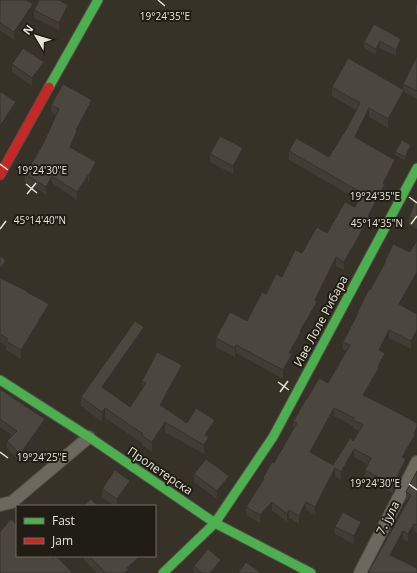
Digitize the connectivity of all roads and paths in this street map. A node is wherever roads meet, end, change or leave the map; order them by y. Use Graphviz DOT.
graph roads {
  1 [pos="98,0"];
  2 [pos="417,168"];
  3 [pos="0,175"];
  4 [pos="0,380"];
  5 [pos="89,437"];
  6 [pos="417,462"];
  7 [pos="0,505"];
  8 [pos="215,522"];
  9 [pos="163,573"];
  10 [pos="311,573"];
  11 [pos="360,573"];
  1 -- 3 [label="street"];
  2 -- 8 [label="street, Иве Лоле Рибара"];
  4 -- 5 [label="street, Пролетерска"];
  5 -- 7 [label="street"];
  5 -- 8 [label="street, Пролетерска"];
  6 -- 11 [label="street, 7. јула"];
  8 -- 9 [label="street, Иве Лоле Рибара"];
  8 -- 10 [label="street, Пролетерска"];
}
